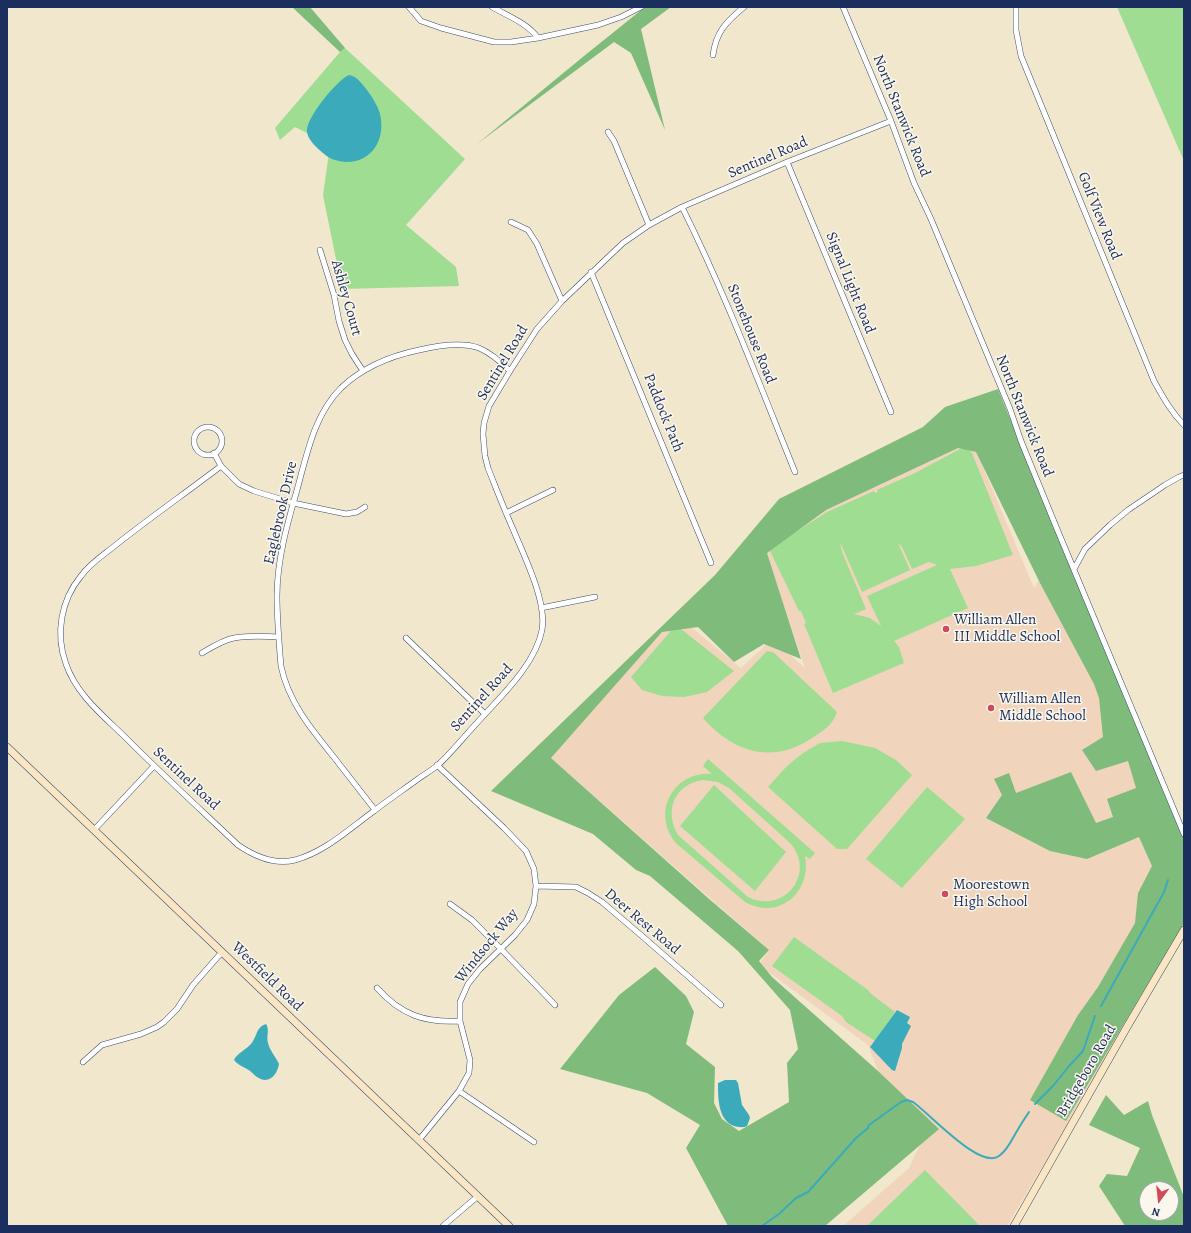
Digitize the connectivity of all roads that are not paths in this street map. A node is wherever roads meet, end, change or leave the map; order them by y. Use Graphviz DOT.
graph roads {
  1 [pos="409,7"];
  2 [pos="492,7"];
  3 [pos="640,7"];
  4 [pos="744,7"];
  5 [pos="843,7"];
  6 [pos="1016,7"];
  7 [pos="538,38"];
  8 [pos="713,55"];
  9 [pos="891,121"];
  10 [pos="608,132"];
  11 [pos="787,162"];
  12 [pos="682,207"];
  13 [pos="511,222"];
  14 [pos="649,225"];
  15 [pos="320,250"];
  16 [pos="592,272"];
  17 [pos="562,301"];
  18 [pos="363,371"];
  19 [pos="510,371"];
  20 [pos="891,412"];
  21 [pos="1184,425"];
  22 [pos="214,453"];
  23 [pos="221,466"];
  24 [pos="795,472"];
  25 [pos="1184,475"];
  26 [pos="553,490"];
  27 [pos="293,503"];
  28 [pos="365,507"];
  29 [pos="506,513"];
  30 [pos="711,563"];
  31 [pos="1074,569"];
  32 [pos="595,597"];
  33 [pos="542,608"];
  34 [pos="279,638"];
  35 [pos="406,638"];
  36 [pos="202,653"];
  37 [pos="484,714"];
  38 [pos="7,747"];
  39 [pos="154,766"];
  40 [pos="437,766"];
  41 [pos="375,810"];
  42 [pos="94,830"];
  43 [pos="1184,834"];
  44 [pos="536,886"];
  45 [pos="450,904"];
  46 [pos="1184,930"];
  47 [pos="502,949"];
  48 [pos="222,952"];
  49 [pos="377,988"];
  50 [pos="555,1005"];
  51 [pos="721,1005"];
  52 [pos="460,1021"];
  53 [pos="83,1062"];
  54 [pos="459,1091"];
  55 [pos="419,1140"];
  56 [pos="534,1142"];
  57 [pos="478,1196"];
  58 [pos="442,1226"];
  59 [pos="509,1226"];
  60 [pos="1014,1226"];
  1 -- 7 [label="street"];
  2 -- 7 [label="street"];
  3 -- 7 [label="street"];
  4 -- 8 [label="street"];
  5 -- 9 [label="street, North Stanwick Road"];
  6 -- 21 [label="street, Golf View Road"];
  9 -- 11 [label="street, Sentinel Road"];
  9 -- 31 [label="street, North Stanwick Road"];
  10 -- 14 [label="street"];
  11 -- 12 [label="street, Sentinel Road"];
  11 -- 20 [label="street, Signal Light Road"];
  12 -- 14 [label="street, Sentinel Road"];
  12 -- 24 [label="street, Stonehouse Road"];
  13 -- 17 [label="street"];
  14 -- 16 [label="street, Sentinel Road"];
  15 -- 18 [label="street, Ashley Court"];
  16 -- 17 [label="street, Sentinel Road"];
  16 -- 30 [label="street, Paddock Path"];
  17 -- 19 [label="street, Sentinel Road"];
  18 -- 19 [label="street, Eaglebrook Drive"];
  18 -- 27 [label="street, Eaglebrook Drive"];
  19 -- 29 [label="street, Sentinel Road"];
  22 -- 22 [label="street"];
  22 -- 23 [label="street"];
  23 -- 27 [label="street"];
  23 -- 39 [label="street, Sentinel Road"];
  25 -- 31 [label="street"];
  26 -- 29 [label="street"];
  27 -- 28 [label="street"];
  27 -- 34 [label="street, Eaglebrook Drive"];
  29 -- 33 [label="street, Sentinel Road"];
  31 -- 43 [label="street, North Stanwick Road"];
  32 -- 33 [label="street"];
  33 -- 37 [label="street, Sentinel Road"];
  34 -- 36 [label="street"];
  34 -- 41 [label="street, Eaglebrook Drive"];
  35 -- 37 [label="street"];
  37 -- 40 [label="street, Sentinel Road"];
  38 -- 42 [label="street, Westfield Road"];
  39 -- 41 [label="street, Sentinel Road"];
  39 -- 42 [label="street"];
  40 -- 41 [label="street, Sentinel Road"];
  40 -- 44 [label="street, Windsock Way"];
  42 -- 48 [label="street, Westfield Road"];
  44 -- 47 [label="street, Windsock Way"];
  44 -- 51 [label="street, Deer Rest Road"];
  45 -- 47 [label="street"];
  46 -- 60 [label="street, Bridgeboro Road"];
  47 -- 50 [label="street"];
  47 -- 52 [label="street, Windsock Way"];
  48 -- 53 [label="street"];
  48 -- 55 [label="street, Westfield Road"];
  49 -- 52 [label="street"];
  52 -- 54 [label="street, Windsock Way"];
  54 -- 55 [label="street, Windsock Way"];
  54 -- 56 [label="street"];
  55 -- 57 [label="street, Westfield Road"];
  57 -- 58 [label="street"];
  57 -- 59 [label="street, Westfield Road"];
}
